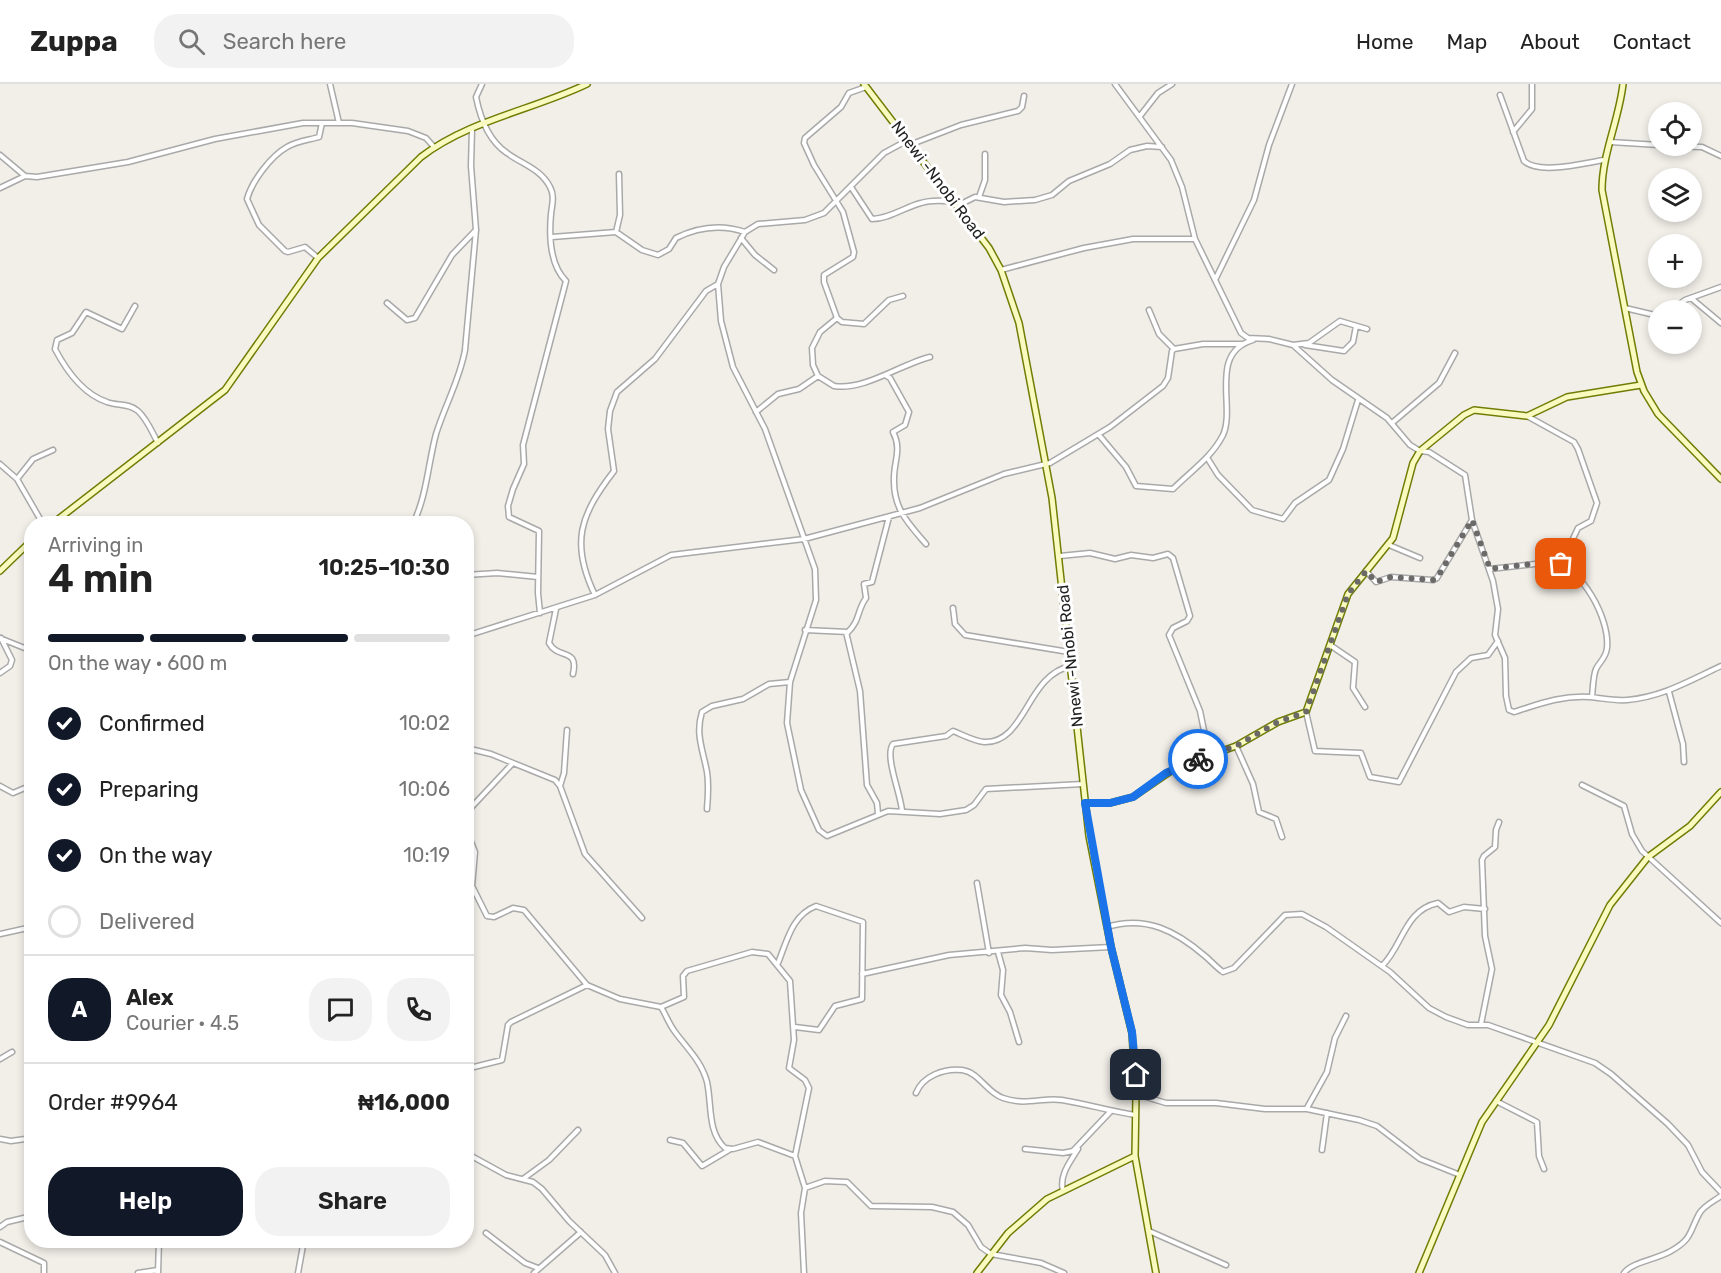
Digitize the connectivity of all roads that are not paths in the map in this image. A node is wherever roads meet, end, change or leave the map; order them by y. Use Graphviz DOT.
graph roads {
  1 [pos="330,84"];
  2 [pos="482,84"];
  3 [pos="587,84"];
  4 [pos="1115,84"];
  5 [pos="1172,84"];
  6 [pos="1292,84"];
  7 [pos="1532,84"];
  8 [pos="1623,84"];
  9 [pos="866,85"];
  10 [pos="1500,95"];
  11 [pos="1024,96"];
  12 [pos="1140,116"];
  13 [pos="322,123"];
  14 [pos="339,123"];
  15 [pos="485,124"];
  16 [pos="472,129"];
  17 [pos="1513,132"];
  18 [pos="910,142"];
  19 [pos="1610,142"];
  20 [pos="1648,144"];
  21 [pos="435,147"];
  22 [pos="1163,147"];
  23 [pos="1702,147"];
  24 [pos="986,154"];
  25 [pos="0,156"];
  26 [pos="1721,156"];
  27 [pos="1604,160"];
  28 [pos="619,174"];
  29 [pos="25,176"];
  30 [pos="851,187"];
  31 [pos="0,188"];
  32 [pos="979,197"];
  33 [pos="955,201"];
  34 [pos="838,202"];
  35 [pos="476,230"];
  36 [pos="616,232"];
  37 [pos="745,232"];
  38 [pos="552,237"];
  39 [pos="741,238"];
  40 [pos="1195,239"];
  41 [pos="318,258"];
  42 [pos="774,270"];
  43 [pos="1001,270"];
  44 [pos="1216,279"];
  45 [pos="718,284"];
  46 [pos="1721,287"];
  47 [pos="903,296"];
  48 [pos="1691,297"];
  49 [pos="1686,300"];
  50 [pos="387,303"];
  51 [pos="135,306"];
  52 [pos="1625,308"];
  53 [pos="1149,310"];
  54 [pos="1648,313"];
  55 [pos="837,318"];
  56 [pos="1721,323"];
  57 [pos="1356,326"];
  58 [pos="1366,329"];
  59 [pos="1254,340"];
  60 [pos="1243,344"];
  61 [pos="1293,345"];
  62 [pos="1301,345"];
  63 [pos="1174,349"];
  64 [pos="1455,352"];
  65 [pos="930,357"];
  66 [pos="885,375"];
  67 [pos="818,376"];
  68 [pos="1641,385"];
  69 [pos="1358,400"];
  70 [pos="756,412"];
  71 [pos="1527,416"];
  72 [pos="1392,423"];
  73 [pos="1099,435"];
  74 [pos="158,444"];
  75 [pos="53,450"];
  76 [pos="1420,451"];
  77 [pos="1208,459"];
  78 [pos="1045,464"];
  79 [pos="0,465"];
  80 [pos="18,478"];
  81 [pos="1721,479"];
  82 [pos="900,514"];
  83 [pos="39,516"];
  84 [pos="63,516"];
  85 [pos="417,516"];
  86 [pos="889,517"];
  87 [pos="1472,520"];
  88 [pos="804,539"];
  89 [pos="926,544"];
  90 [pos="1389,545"];
  91 [pos="24,548"];
  92 [pos="1060,556"];
  93 [pos="1420,558"];
  94 [pos="1561,564"];
  95 [pos="1490,569"];
  96 [pos="0,571"];
  97 [pos="1366,571"];
  98 [pos="474,574"];
  99 [pos="538,577"];
  100 [pos="595,595"];
  101 [pos="953,608"];
  102 [pos="556,609"];
  103 [pos="540,613"];
  104 [pos="805,630"];
  105 [pos="846,632"];
  106 [pos="474,634"];
  107 [pos="0,638"];
  108 [pos="1498,641"];
  109 [pos="1330,645"];
  110 [pos="24,648"];
  111 [pos="1070,652"];
  112 [pos="1071,666"];
  113 [pos="1721,666"];
  114 [pos="0,673"];
  115 [pos="573,674"];
  116 [pos="790,682"];
  117 [pos="1669,692"];
  118 [pos="1592,697"];
  119 [pos="1365,707"];
  120 [pos="1306,712"];
  121 [pos="567,730"];
  122 [pos="1236,746"];
  123 [pos="474,750"];
  124 [pos="1209,755"];
  125 [pos="1684,762"];
  126 [pos="512,764"];
  127 [pos="1083,784"];
  128 [pos="1582,785"];
  129 [pos="0,786"];
  130 [pos="560,786"];
  131 [pos="24,788"];
  132 [pos="1721,792"];
  133 [pos="1085,803"];
  134 [pos="474,804"];
  135 [pos="707,809"];
  136 [pos="902,811"];
  137 [pos="878,814"];
  138 [pos="1499,822"];
  139 [pos="1282,837"];
  140 [pos="1648,857"];
  141 [pos="977,883"];
  142 [pos="474,890"];
  143 [pos="1485,909"];
  144 [pos="642,918"];
  145 [pos="1721,923"];
  146 [pos="1107,927"];
  147 [pos="24,929"];
  148 [pos="0,934"];
  149 [pos="1111,947"];
  150 [pos="998,952"];
  151 [pos="989,953"];
  152 [pos="778,963"];
  153 [pos="1382,966"];
  154 [pos="862,974"];
  155 [pos="587,985"];
  156 [pos="661,1008"];
  157 [pos="1346,1016"];
  158 [pos="1481,1024"];
  159 [pos="794,1027"];
  160 [pos="1019,1042"];
  161 [pos="1538,1042"];
  162 [pos="12,1052"];
  163 [pos="0,1059"];
  164 [pos="474,1067"];
  165 [pos="916,1092"];
  166 [pos="1136,1094"];
  167 [pos="1495,1101"];
  168 [pos="1307,1109"];
  169 [pos="1110,1112"];
  170 [pos="1327,1113"];
  171 [pos="1135,1115"];
  172 [pos="578,1130"];
  173 [pos="0,1139"];
  174 [pos="24,1140"];
  175 [pos="670,1140"];
  176 [pos="1078,1148"];
  177 [pos="1025,1149"];
  178 [pos="729,1150"];
  179 [pos="1322,1150"];
  180 [pos="795,1156"];
  181 [pos="1135,1156"];
  182 [pos="474,1157"];
  183 [pos="1544,1169"];
  184 [pos="1460,1175"];
  185 [pos="522,1179"];
  186 [pos="805,1188"];
  187 [pos="1063,1191"];
  188 [pos="1721,1194"];
  189 [pos="24,1218"];
  190 [pos="0,1227"];
  191 [pos="1148,1230"];
  192 [pos="581,1232"];
  193 [pos="486,1233"];
  194 [pos="0,1242"];
  195 [pos="159,1248"];
  196 [pos="303,1248"];
  197 [pos="991,1254"];
  198 [pos="1226,1265"];
  199 [pos="538,1268"];
  200 [pos="158,1271"];
  201 [pos="45,1273"];
  202 [pos="138,1273"];
  203 [pos="298,1273"];
  204 [pos="534,1273"];
  205 [pos="615,1273"];
  206 [pos="804,1273"];
  207 [pos="977,1273"];
  208 [pos="1064,1273"];
  209 [pos="1156,1273"];
  210 [pos="1419,1273"];
  211 [pos="1624,1273"];
  1 -- 14 [label="street"];
  2 -- 15 [label="street"];
  3 -- 15 [label="main road"];
  4 -- 12 [label="street"];
  5 -- 12 [label="street"];
  6 -- 44 [label="street"];
  7 -- 17 [label="street"];
  8 -- 19 [label="main road"];
  9 -- 18 [label="main road, Nnewi -Nnobi Road"];
  9 -- 34 [label="street"];
  10 -- 17 [label="street"];
  11 -- 18 [label="street"];
  12 -- 22 [label="street"];
  13 -- 14 [label="street"];
  13 -- 29 [label="street"];
  13 -- 41 [label="street"];
  14 -- 21 [label="street"];
  15 -- 16 [label="main road"];
  15 -- 38 [label="street"];
  16 -- 21 [label="main road"];
  16 -- 35 [label="street"];
  17 -- 27 [label="street"];
  18 -- 30 [label="street"];
  18 -- 33 [label="main road, Nnewi -Nnobi Road"];
  19 -- 20 [label="street"];
  19 -- 27 [label="main road"];
  21 -- 41 [label="main road"];
  22 -- 32 [label="street"];
  22 -- 40 [label="street"];
  23 -- 26 [label="street"];
  24 -- 32 [label="street"];
  25 -- 29 [label="street"];
  27 -- 52 [label="main road"];
  28 -- 36 [label="street"];
  29 -- 31 [label="street"];
  30 -- 33 [label="street"];
  30 -- 34 [label="street"];
  32 -- 33 [label="street"];
  33 -- 43 [label="main road, Nnewi -Nnobi Road"];
  34 -- 37 [label="street"];
  34 -- 55 [label="street"];
  35 -- 50 [label="street"];
  35 -- 85 [label="street"];
  36 -- 37 [label="street"];
  36 -- 38 [label="street"];
  37 -- 39 [label="street"];
  38 -- 99 [label="street"];
  39 -- 42 [label="street"];
  39 -- 45 [label="street"];
  40 -- 43 [label="street"];
  40 -- 44 [label="street"];
  41 -- 74 [label="main road"];
  43 -- 78 [label="main road, Nnewi -Nnobi Road"];
  44 -- 59 [label="street"];
  45 -- 70 [label="street"];
  45 -- 100 [label="street"];
  46 -- 48 [label="street"];
  47 -- 55 [label="street"];
  48 -- 49 [label="street"];
  48 -- 56 [label="street"];
  51 -- 74 [label="street"];
  52 -- 54 [label="street"];
  52 -- 68 [label="main road"];
  53 -- 63 [label="street"];
  55 -- 67 [label="street"];
  57 -- 58 [label="street"];
  57 -- 62 [label="street"];
  57 -- 62 [label="street"];
  59 -- 60 [label="street"];
  59 -- 61 [label="street"];
  60 -- 63 [label="street"];
  60 -- 77 [label="street"];
  61 -- 62 [label="street"];
  61 -- 69 [label="street"];
  63 -- 73 [label="street"];
  64 -- 72 [label="street"];
  65 -- 66 [label="street"];
  66 -- 67 [label="street"];
  66 -- 82 [label="street"];
  67 -- 70 [label="street"];
  68 -- 71 [label="main road"];
  68 -- 81 [label="main road"];
  69 -- 72 [label="street"];
  69 -- 77 [label="street"];
  70 -- 88 [label="street"];
  71 -- 76 [label="main road"];
  71 -- 94 [label="street"];
  72 -- 76 [label="street"];
  73 -- 77 [label="street"];
  73 -- 78 [label="street"];
  74 -- 84 [label="main road"];
  75 -- 80 [label="street"];
  76 -- 87 [label="street"];
  76 -- 90 [label="main road"];
  78 -- 82 [label="street"];
  78 -- 92 [label="main road, Nnewi -Nnobi Road"];
  79 -- 80 [label="street"];
  80 -- 83 [label="street"];
  82 -- 86 [label="street"];
  82 -- 89 [label="street"];
  86 -- 88 [label="street"];
  86 -- 105 [label="street"];
  87 -- 95 [label="street"];
  87 -- 97 [label="street"];
  88 -- 100 [label="street"];
  88 -- 104 [label="street"];
  90 -- 93 [label="street"];
  90 -- 97 [label="main road"];
  91 -- 96 [label="main road"];
  92 -- 111 [label="main road, Nnewi -Nnobi Road"];
  92 -- 124 [label="street"];
  94 -- 95 [label="street"];
  94 -- 118 [label="street"];
  95 -- 108 [label="street"];
  97 -- 109 [label="main road"];
  98 -- 99 [label="street"];
  99 -- 103 [label="street"];
  100 -- 102 [label="street"];
  101 -- 111 [label="street"];
  102 -- 103 [label="street"];
  102 -- 115 [label="street"];
  103 -- 106 [label="street"];
  104 -- 105 [label="street"];
  104 -- 116 [label="street"];
  105 -- 137 [label="street"];
  107 -- 110 [label="street"];
  107 -- 114 [label="street"];
  108 -- 118 [label="street"];
  108 -- 120 [label="street"];
  109 -- 119 [label="street"];
  109 -- 120 [label="main road"];
  111 -- 112 [label="main road, Nnewi -Nnobi Road"];
  112 -- 127 [label="main road, Nnewi -Nnobi Road"];
  112 -- 136 [label="street"];
  113 -- 117 [label="street"];
  116 -- 135 [label="street"];
  116 -- 137 [label="street"];
  117 -- 118 [label="street"];
  117 -- 125 [label="street"];
  120 -- 122 [label="main road"];
  121 -- 130 [label="street"];
  122 -- 124 [label="main road"];
  122 -- 139 [label="street"];
  123 -- 126 [label="street"];
  124 -- 133 [label="main road"];
  126 -- 130 [label="street"];
  126 -- 134 [label="street"];
  127 -- 133 [label="main road, Nnewi -Nnobi Road"];
  127 -- 136 [label="street"];
  128 -- 140 [label="street"];
  129 -- 131 [label="street"];
  130 -- 144 [label="street"];
  132 -- 140 [label="main road"];
  133 -- 146 [label="main road, Nnewi -Nnobi Road"];
  136 -- 137 [label="street"];
  138 -- 143 [label="street"];
  140 -- 145 [label="street"];
  140 -- 161 [label="main road"];
  141 -- 151 [label="street"];
  142 -- 155 [label="street"];
  143 -- 153 [label="street"];
  143 -- 158 [label="street"];
  146 -- 149 [label="main road, Nnewi -Nnobi Road"];
  146 -- 153 [label="street"];
  147 -- 148 [label="street"];
  149 -- 150 [label="street"];
  149 -- 166 [label="main road, Nnewi -Nnobi Road"];
  150 -- 151 [label="street"];
  150 -- 160 [label="street"];
  151 -- 154 [label="street"];
  152 -- 154 [label="street"];
  152 -- 156 [label="street"];
  152 -- 159 [label="street"];
  153 -- 158 [label="street"];
  154 -- 159 [label="street"];
  155 -- 156 [label="street"];
  155 -- 164 [label="street"];
  156 -- 178 [label="street"];
  157 -- 168 [label="street"];
  158 -- 161 [label="street"];
  159 -- 180 [label="street"];
  161 -- 167 [label="main road"];
  161 -- 188 [label="street"];
  162 -- 163 [label="street"];
  165 -- 169 [label="street"];
  166 -- 168 [label="street"];
  166 -- 171 [label="main road, Nnewi -Nnobi Road"];
  167 -- 183 [label="street"];
  167 -- 184 [label="main road"];
  168 -- 170 [label="street"];
  169 -- 171 [label="street"];
  169 -- 176 [label="street"];
  170 -- 179 [label="street"];
  170 -- 184 [label="street"];
  171 -- 181 [label="main road, Nnewi -Nnobi Road"];
  172 -- 185 [label="street"];
  173 -- 174 [label="street"];
  175 -- 178 [label="street"];
  176 -- 177 [label="street"];
  176 -- 187 [label="street"];
  178 -- 180 [label="street"];
  180 -- 186 [label="street"];
  181 -- 187 [label="main road"];
  181 -- 191 [label="main road, Nnewi -Nnobi Road"];
  182 -- 185 [label="street"];
  184 -- 210 [label="main road"];
  185 -- 192 [label="street"];
  186 -- 197 [label="street"];
  186 -- 206 [label="street"];
  187 -- 197 [label="main road"];
  188 -- 211 [label="street"];
  189 -- 190 [label="street"];
  191 -- 198 [label="street"];
  191 -- 209 [label="main road, Nnewi -Nnobi Road"];
  192 -- 199 [label="street"];
  192 -- 205 [label="street"];
  193 -- 199 [label="street"];
  194 -- 201 [label="street"];
  195 -- 200 [label="street"];
  196 -- 203 [label="street"];
  197 -- 207 [label="main road"];
  197 -- 208 [label="street"];
  199 -- 204 [label="street"];
  200 -- 202 [label="street"];
}
